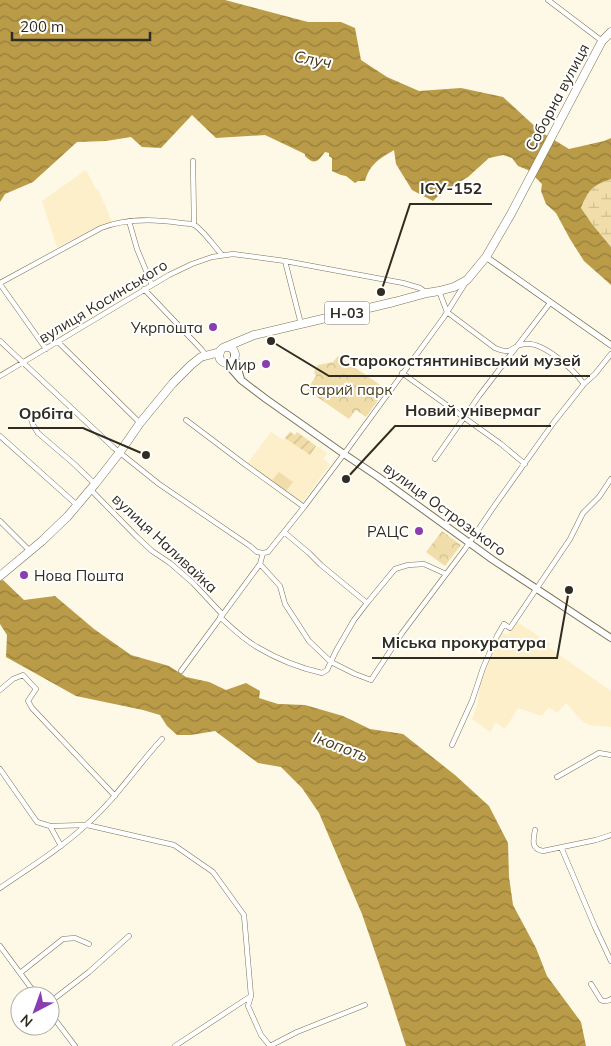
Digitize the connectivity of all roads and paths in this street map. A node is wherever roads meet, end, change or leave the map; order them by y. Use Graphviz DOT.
graph roads {
  1 [pos="548,0"];
  2 [pos="611,32"];
  3 [pos="602,41"];
  4 [pos="193,161"];
  5 [pos="129,221"];
  6 [pos="194,225"];
  7 [pos="222,255"];
  8 [pos="486,257"];
  9 [pos="285,262"];
  10 [pos="467,280"];
  11 [pos="0,283"];
  12 [pos="152,285"];
  13 [pos="144,289"];
  14 [pos="439,291"];
  15 [pos="427,293"];
  16 [pos="550,303"];
  17 [pos="447,312"];
  18 [pos="301,324"];
  19 [pos="254,335"];
  20 [pos="0,341"];
  21 [pos="58,342"];
  22 [pos="611,345"];
  23 [pos="46,349"];
  24 [pos="514,349"];
  25 [pos="222,350"];
  26 [pos="611,354"];
  27 [pos="234,355"];
  28 [pos="206,356"];
  29 [pos="23,362"];
  30 [pos="225,362"];
  31 [pos="402,373"];
  32 [pos="0,376"];
  33 [pos="241,380"];
  34 [pos="584,384"];
  35 [pos="464,418"];
  36 [pos="31,419"];
  37 [pos="186,420"];
  38 [pos="140,423"];
  39 [pos="0,436"];
  40 [pos="120,452"];
  41 [pos="344,454"];
  42 [pos="435,459"];
  43 [pos="525,464"];
  44 [pos="611,478"];
  45 [pos="93,487"];
  46 [pos="77,505"];
  47 [pos="304,507"];
  48 [pos="0,521"];
  49 [pos="284,532"];
  50 [pos="469,543"];
  51 [pos="30,551"];
  52 [pos="263,553"];
  53 [pos="260,564"];
  54 [pos="3,574"];
  55 [pos="446,574"];
  56 [pos="537,589"];
  57 [pos="367,603"];
  58 [pos="221,616"];
  59 [pos="611,638"];
  60 [pos="331,662"];
  61 [pos="181,671"];
  62 [pos="0,690"];
  63 [pos="162,739"];
  64 [pos="452,745"];
  65 [pos="611,755"];
  66 [pos="0,769"];
  67 [pos="557,777"];
  68 [pos="115,796"];
  69 [pos="87,825"];
  70 [pos="50,826"];
  71 [pos="535,830"];
  72 [pos="611,835"];
  73 [pos="61,846"];
  74 [pos="561,847"];
  75 [pos="0,888"];
  76 [pos="129,936"];
  77 [pos="89,944"];
  78 [pos="0,946"];
  79 [pos="611,961"];
  80 [pos="20,973"];
  81 [pos="591,984"];
  82 [pos="30,986"];
  83 [pos="60,994"];
  84 [pos="251,996"];
  85 [pos="611,999"];
  86 [pos="365,1005"];
  87 [pos="60,1026"];
  88 [pos="75,1046"];
  89 [pos="175,1046"];
  1 -- 3 [label="street"];
  2 -- 3 [label="main road, Соборна вулиця / Н-03"];
  3 -- 8 [label="main road, Соборна вулиця / Н-03"];
  4 -- 6 [label="street"];
  5 -- 6 [label="street"];
  5 -- 11 [label="street"];
  5 -- 12 [label="street"];
  6 -- 7 [label="street"];
  7 -- 9 [label="street, вулиця Косинського"];
  7 -- 12 [label="street, вулиця Косинського"];
  8 -- 10 [label="main road, Н-03"];
  8 -- 16 [label="street"];
  9 -- 15 [label="street, вулиця Косинського"];
  9 -- 18 [label="street"];
  10 -- 14 [label="main road, Н-03"];
  10 -- 17 [label="street"];
  11 -- 23 [label="street"];
  12 -- 13 [label="street, вулиця Косинського"];
  13 -- 21 [label="street, вулиця Косинського"];
  13 -- 28 [label="street"];
  14 -- 15 [label="main road, Н-03"];
  14 -- 17 [label="street"];
  15 -- 18 [label="main road, Н-03"];
  16 -- 22 [label="street"];
  16 -- 24 [label="street"];
  17 -- 24 [label="street"];
  17 -- 31 [label="street"];
  18 -- 19 [label="main road, Н-03"];
  19 -- 25 [label="main road, Н-03"];
  19 -- 27 [label="main road"];
  20 -- 29 [label="street"];
  21 -- 23 [label="street, вулиця Косинського"];
  21 -- 38 [label="street"];
  23 -- 29 [label="street, вулиця Косинського"];
  24 -- 34 [label="street"];
  24 -- 35 [label="street"];
  25 -- 27 [label="main road"];
  25 -- 28 [label="main road, Н-03"];
  25 -- 30 [label="main road"];
  26 -- 34 [label="street"];
  27 -- 30 [label="main road"];
  27 -- 33 [label="main road"];
  28 -- 30 [label="main road"];
  28 -- 38 [label="main road, Н-03"];
  29 -- 32 [label="street, вулиця Косинського"];
  29 -- 40 [label="street"];
  30 -- 33 [label="main road, вулиця Острозького"];
  31 -- 35 [label="street"];
  31 -- 41 [label="street"];
  33 -- 41 [label="main road, вулиця Острозького"];
  34 -- 43 [label="street"];
  35 -- 42 [label="street"];
  35 -- 43 [label="street"];
  36 -- 45 [label="street, вулиця Наливайка"];
  37 -- 47 [label="street"];
  38 -- 40 [label="main road, Н-03"];
  39 -- 46 [label="street"];
  40 -- 45 [label="main road, Н-03"];
  40 -- 52 [label="street"];
  41 -- 47 [label="street"];
  41 -- 50 [label="main road, вулиця Острозького"];
  43 -- 50 [label="street"];
  44 -- 56 [label="street"];
  45 -- 46 [label="main road, Н-03"];
  45 -- 58 [label="street, вулиця Наливайка"];
  46 -- 51 [label="main road, Н-03"];
  47 -- 49 [label="street"];
  48 -- 51 [label="street"];
  49 -- 52 [label="street"];
  49 -- 57 [label="street"];
  50 -- 55 [label="street"];
  50 -- 56 [label="main road, вулиця Острозького"];
  51 -- 54 [label="main road, Н-03"];
  52 -- 53 [label="street"];
  53 -- 58 [label="street"];
  53 -- 60 [label="street"];
  55 -- 57 [label="street"];
  55 -- 60 [label="street"];
  56 -- 59 [label="main road, вулиця Острозького"];
  56 -- 64 [label="street"];
  57 -- 60 [label="street"];
  58 -- 60 [label="street, вулиця Наливайка"];
  58 -- 61 [label="street"];
  62 -- 68 [label="street"];
  63 -- 68 [label="street"];
  65 -- 67 [label="street"];
  66 -- 70 [label="street"];
  68 -- 69 [label="street"];
  69 -- 70 [label="street"];
  69 -- 73 [label="street"];
  69 -- 84 [label="street"];
  70 -- 73 [label="street"];
  71 -- 74 [label="street"];
  72 -- 74 [label="street"];
  73 -- 75 [label="street"];
  74 -- 79 [label="street"];
  76 -- 83 [label="street"];
  77 -- 80 [label="street"];
  78 -- 80 [label="street"];
  80 -- 82 [label="street"];
  81 -- 85 [label="street"];
  84 -- 86 [label="street"];
  84 -- 89 [label="street"];
  87 -- 88 [label="street"];
}
